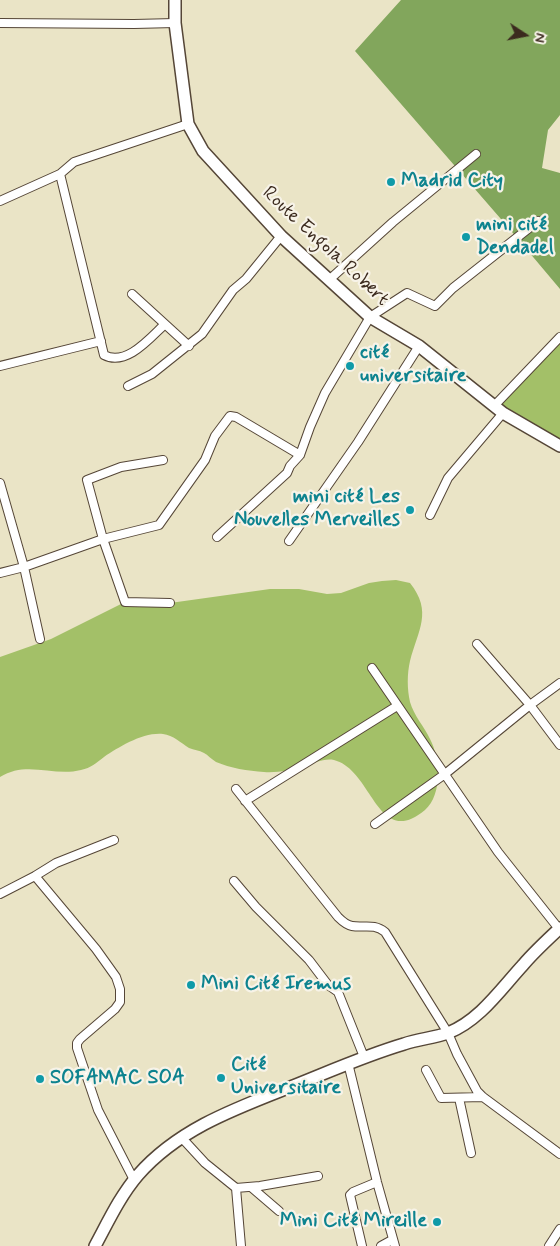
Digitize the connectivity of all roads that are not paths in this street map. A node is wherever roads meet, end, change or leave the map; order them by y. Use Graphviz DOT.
graph roads {
  1 [pos="175,0"];
  2 [pos="0,23"];
  3 [pos="175,23"];
  4 [pos="188,124"];
  5 [pos="476,154"];
  6 [pos="60,174"];
  7 [pos="0,201"];
  8 [pos="538,221"];
  9 [pos="281,236"];
  10 [pos="329,280"];
  11 [pos="132,294"];
  12 [pos="370,317"];
  13 [pos="164,325"];
  14 [pos="560,337"];
  15 [pos="101,341"];
  16 [pos="189,346"];
  17 [pos="419,346"];
  18 [pos="0,366"];
  19 [pos="128,386"];
  20 [pos="498,409"];
  21 [pos="560,446"];
  22 [pos="300,455"];
  23 [pos="163,460"];
  24 [pos="0,483"];
  25 [pos="430,515"];
  26 [pos="217,537"];
  27 [pos="103,539"];
  28 [pos="289,541"];
  29 [pos="24,567"];
  30 [pos="0,573"];
  31 [pos="170,603"];
  32 [pos="40,639"];
  33 [pos="477,644"];
  34 [pos="372,668"];
  35 [pos="560,684"];
  36 [pos="397,706"];
  37 [pos="530,706"];
  38 [pos="560,745"];
  39 [pos="445,774"];
  40 [pos="236,790"];
  41 [pos="245,801"];
  42 [pos="375,824"];
  43 [pos="114,840"];
  44 [pos="34,876"];
  45 [pos="234,882"];
  46 [pos="0,894"];
  47 [pos="559,928"];
  48 [pos="448,1033"];
  49 [pos="364,1057"];
  50 [pos="348,1063"];
  51 [pos="426,1070"];
  52 [pos="483,1097"];
  53 [pos="460,1098"];
  54 [pos="181,1137"];
  55 [pos="471,1153"];
  56 [pos="560,1154"];
  57 [pos="318,1176"];
  58 [pos="134,1180"];
  59 [pos="377,1182"];
  60 [pos="251,1187"];
  61 [pos="236,1188"];
  62 [pos="279,1211"];
  63 [pos="560,1229"];
  64 [pos="393,1243"];
  65 [pos="95,1246"];
  66 [pos="241,1246"];
  67 [pos="362,1246"];
  68 [pos="381,1246"];
  69 [pos="549,1246"];
  1 -- 3 [label="street, Route Engola Robert"];
  2 -- 3 [label="street"];
  3 -- 4 [label="street, Route Engola Robert"];
  4 -- 6 [label="street"];
  4 -- 9 [label="street, Route Engola Robert"];
  5 -- 10 [label="street"];
  6 -- 7 [label="street"];
  6 -- 15 [label="street"];
  8 -- 12 [label="street"];
  9 -- 10 [label="street, Route Engola Robert"];
  9 -- 16 [label="street"];
  10 -- 12 [label="street, Route Engola Robert"];
  11 -- 13 [label="street"];
  12 -- 17 [label="street, Route Engola Robert"];
  12 -- 22 [label="street"];
  13 -- 15 [label="street"];
  13 -- 16 [label="street"];
  14 -- 20 [label="street"];
  15 -- 18 [label="street"];
  16 -- 19 [label="street"];
  17 -- 20 [label="street, Route Engola Robert"];
  17 -- 28 [label="street"];
  20 -- 21 [label="street, Route Engola Robert"];
  20 -- 25 [label="street"];
  22 -- 26 [label="street"];
  22 -- 27 [label="street"];
  23 -- 27 [label="street"];
  24 -- 29 [label="street"];
  27 -- 29 [label="street"];
  27 -- 31 [label="street"];
  29 -- 30 [label="street"];
  29 -- 32 [label="street"];
  33 -- 37 [label="street"];
  34 -- 36 [label="street"];
  35 -- 37 [label="street"];
  36 -- 39 [label="street"];
  36 -- 41 [label="street"];
  37 -- 38 [label="street"];
  37 -- 39 [label="street"];
  39 -- 42 [label="street"];
  39 -- 47 [label="street"];
  40 -- 41 [label="street"];
  41 -- 48 [label="street"];
  43 -- 44 [label="street"];
  44 -- 46 [label="street"];
  44 -- 58 [label="street"];
  45 -- 49 [label="street"];
  47 -- 48 [label="street"];
  48 -- 49 [label="street"];
  48 -- 52 [label="street"];
  49 -- 50 [label="street"];
  50 -- 54 [label="street"];
  50 -- 59 [label="street"];
  51 -- 53 [label="street"];
  52 -- 53 [label="street"];
  52 -- 56 [label="street"];
  53 -- 55 [label="street"];
  54 -- 58 [label="street"];
  54 -- 61 [label="street"];
  57 -- 60 [label="street"];
  58 -- 65 [label="street"];
  59 -- 64 [label="street"];
  59 -- 67 [label="street"];
  60 -- 61 [label="street"];
  60 -- 62 [label="street"];
  61 -- 66 [label="street"];
  63 -- 69 [label="street"];
  64 -- 68 [label="street"];
}
